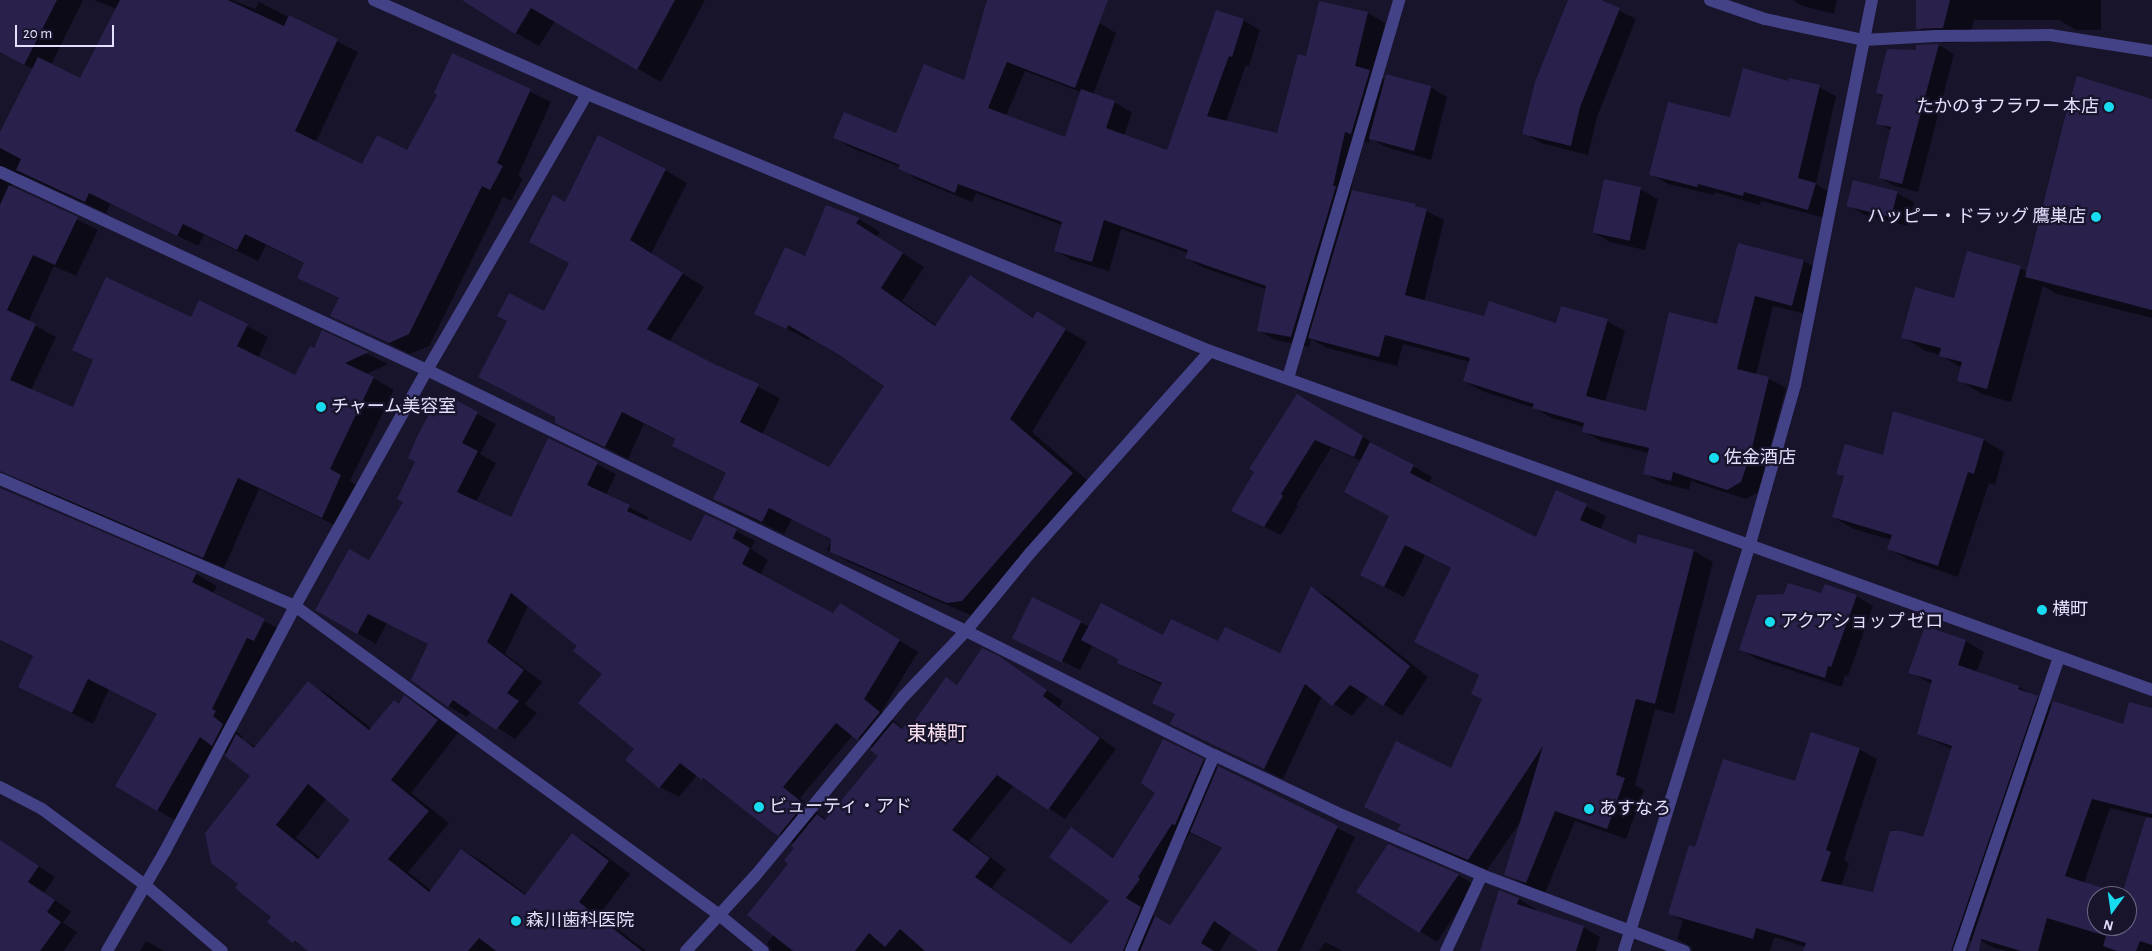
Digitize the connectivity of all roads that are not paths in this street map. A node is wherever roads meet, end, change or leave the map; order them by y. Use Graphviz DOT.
graph roads {
  1 [pos="374,0"];
  2 [pos="1399,0"];
  3 [pos="1710,0"];
  4 [pos="1872,0"];
  5 [pos="1864,40"];
  6 [pos="2152,51"];
  7 [pos="587,94"];
  8 [pos="0,172"];
  9 [pos="1210,351"];
  10 [pos="426,370"];
  11 [pos="1288,378"];
  12 [pos="0,479"];
  13 [pos="1750,544"];
  14 [pos="295,606"];
  15 [pos="966,631"];
  16 [pos="2058,658"];
  17 [pos="2152,690"];
  18 [pos="1214,755"];
  19 [pos="0,787"];
  20 [pos="1482,875"];
  21 [pos="146,885"];
  22 [pos="718,914"];
  23 [pos="1630,932"];
  24 [pos="107,951"];
  25 [pos="222,951"];
  26 [pos="686,951"];
  27 [pos="763,951"];
  28 [pos="1131,951"];
  29 [pos="1446,951"];
  30 [pos="1624,951"];
  31 [pos="1684,951"];
  32 [pos="1959,951"];
  1 -- 7 [label="street"];
  2 -- 11 [label="street"];
  3 -- 5 [label="street"];
  4 -- 5 [label="street"];
  5 -- 6 [label="street"];
  5 -- 13 [label="street"];
  7 -- 9 [label="street"];
  7 -- 10 [label="street"];
  8 -- 10 [label="street"];
  9 -- 11 [label="street"];
  9 -- 15 [label="street"];
  10 -- 14 [label="street"];
  10 -- 15 [label="street"];
  11 -- 13 [label="street"];
  12 -- 14 [label="street"];
  13 -- 16 [label="street"];
  13 -- 23 [label="street"];
  14 -- 21 [label="street"];
  14 -- 22 [label="street"];
  15 -- 18 [label="street"];
  15 -- 22 [label="street"];
  16 -- 17 [label="street"];
  16 -- 32 [label="street"];
  18 -- 20 [label="street"];
  18 -- 28 [label="street"];
  19 -- 21 [label="street"];
  20 -- 23 [label="street"];
  20 -- 29 [label="street"];
  21 -- 24 [label="street"];
  21 -- 25 [label="street"];
  22 -- 26 [label="street"];
  22 -- 27 [label="street"];
  23 -- 30 [label="street"];
  23 -- 31 [label="street"];
}
